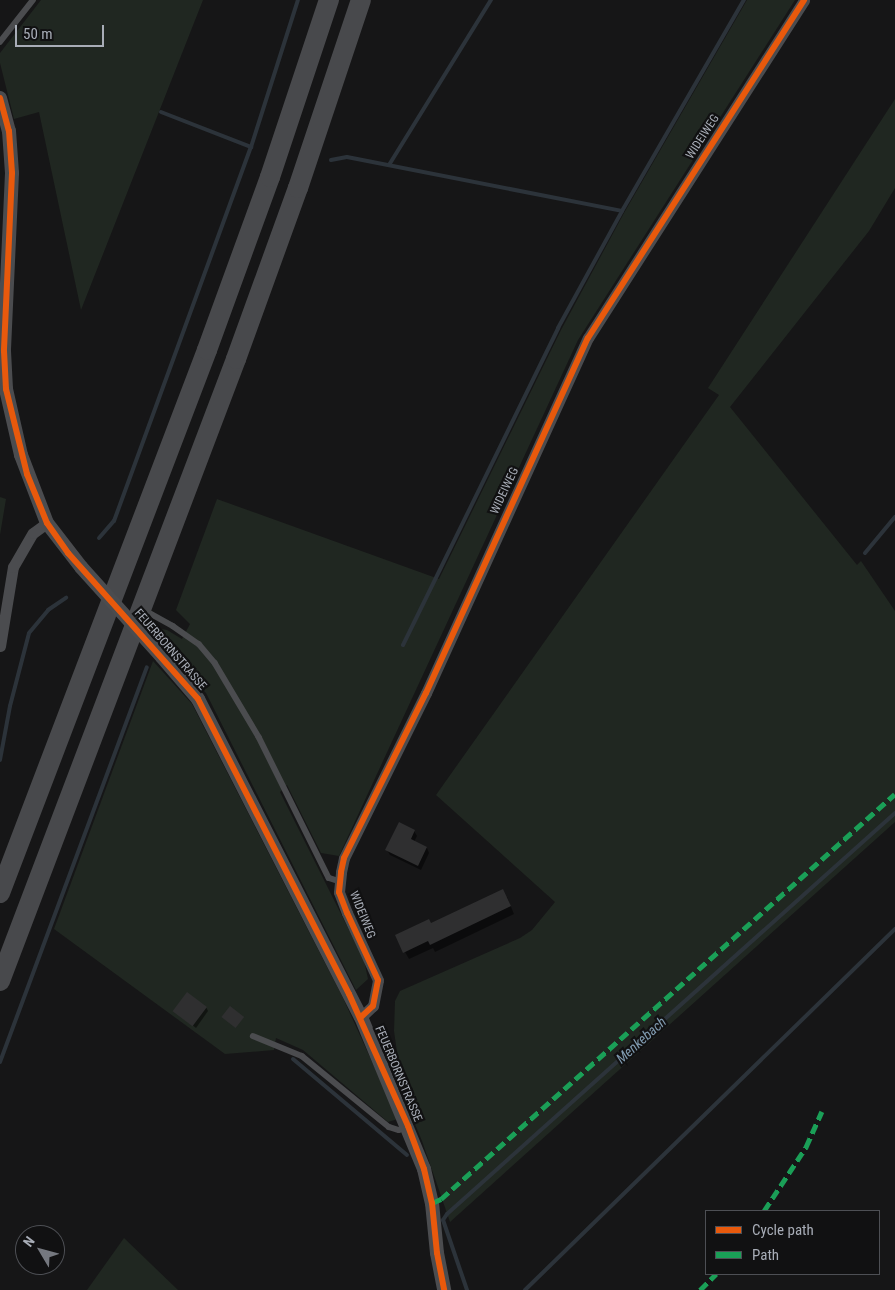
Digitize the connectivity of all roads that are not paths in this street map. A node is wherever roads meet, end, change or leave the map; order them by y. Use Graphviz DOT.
graph roads {
  1 [pos="33,0"];
  2 [pos="330,0"];
  3 [pos="361,0"];
  4 [pos="804,0"];
  5 [pos="0,42"];
  6 [pos="0,98"];
  7 [pos="47,523"];
  8 [pos="142,609"];
  9 [pos="0,646"];
  10 [pos="339,881"];
  11 [pos="0,893"];
  12 [pos="0,981"];
  13 [pos="361,1017"];
  14 [pos="253,1036"];
  15 [pos="408,1126"];
  16 [pos="444,1290"];
  1 -- 5 [label="lane"];
  2 -- 11 [label="highway"];
  3 -- 8 [label="highway"];
  4 -- 10 [label="street, WIDEIWEG"];
  6 -- 7 [label="street, FEUERBORNSTRASSE"];
  7 -- 9 [label="street"];
  7 -- 13 [label="street, FEUERBORNSTRASSE, bridge"];
  8 -- 10 [label="lane"];
  8 -- 12 [label="highway"];
  10 -- 13 [label="street, WIDEIWEG"];
  13 -- 15 [label="street, FEUERBORNSTRASSE"];
  14 -- 15 [label="lane"];
  15 -- 16 [label="street, FEUERBORNSTRASSE"];
}
